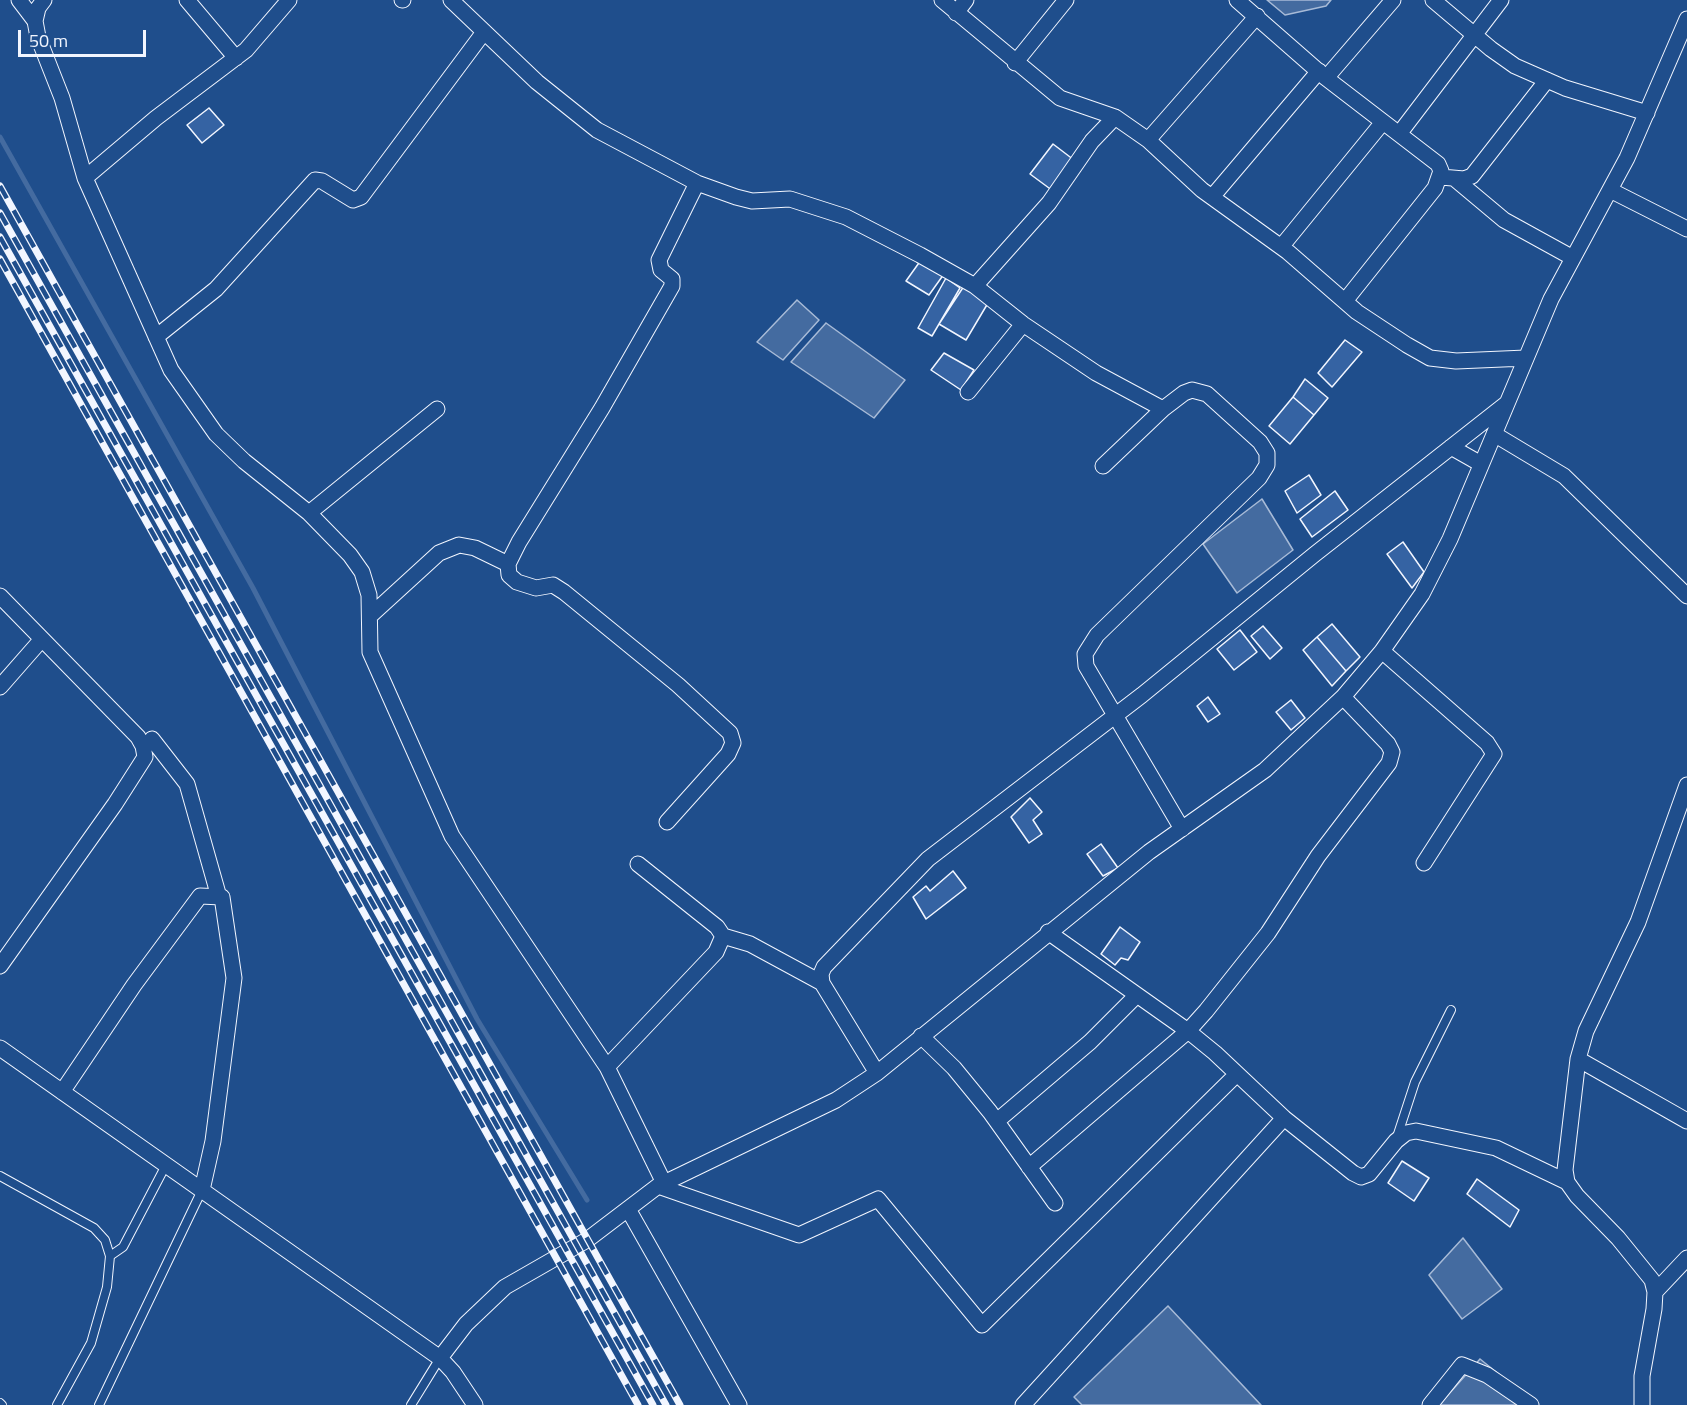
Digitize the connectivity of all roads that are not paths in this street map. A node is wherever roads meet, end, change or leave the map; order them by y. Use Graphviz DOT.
graph roads {
  1 [pos="20,0"];
  2 [pos="44,0"];
  3 [pos="187,0"];
  4 [pos="289,0"];
  5 [pos="452,0"];
  6 [pos="942,0"];
  7 [pos="966,0"];
  8 [pos="1066,0"];
  9 [pos="1237,0"];
  10 [pos="1393,0"];
  11 [pos="1433,0"];
  12 [pos="1501,0"];
  13 [pos="956,13"];
  14 [pos="1257,16"];
  15 [pos="35,21"];
  16 [pos="1686,23"];
  17 [pos="484,32"];
  18 [pos="1474,34"];
  19 [pos="236,58"];
  20 [pos="1015,63"];
  21 [pos="1323,74"];
  22 [pos="1547,80"];
  23 [pos="1647,113"];
  24 [pos="1115,117"];
  25 [pos="1383,122"];
  26 [pos="1399,134"];
  27 [pos="1148,140"];
  28 [pos="85,178"];
  29 [pos="1448,178"];
  30 [pos="697,183"];
  31 [pos="1610,190"];
  32 [pos="1212,196"];
  33 [pos="1687,230"];
  34 [pos="1281,247"];
  35 [pos="1573,258"];
  36 [pos="975,286"];
  37 [pos="1345,301"];
  38 [pos="1023,324"];
  39 [pos="156,337"];
  40 [pos="1526,358"];
  41 [pos="968,392"];
  42 [pos="1507,404"];
  43 [pos="437,409"];
  44 [pos="1163,409"];
  45 [pos="1494,434"];
  46 [pos="1451,447"];
  47 [pos="1481,464"];
  48 [pos="1103,466"];
  49 [pos="309,513"];
  50 [pos="508,564"];
  51 [pos="0,596"];
  52 [pos="1687,596"];
  53 [pos="370,616"];
  54 [pos="42,639"];
  55 [pos="1382,651"];
  56 [pos="0,687"];
  57 [pos="1343,697"];
  58 [pos="1114,716"];
  59 [pos="152,739"];
  60 [pos="1685,796"];
  61 [pos="667,822"];
  62 [pos="1182,829"];
  63 [pos="1424,863"];
  64 [pos="638,864"];
  65 [pos="219,897"];
  66 [pos="1048,932"];
  67 [pos="723,936"];
  68 [pos="0,966"];
  69 [pos="822,983"];
  70 [pos="1137,995"];
  71 [pos="1451,1010"];
  72 [pos="1188,1031"];
  73 [pos="921,1036"];
  74 [pos="0,1048"];
  75 [pos="1578,1059"];
  76 [pos="607,1067"];
  77 [pos="877,1073"];
  78 [pos="1236,1074"];
  79 [pos="62,1092"];
  80 [pos="1284,1118"];
  81 [pos="997,1121"];
  82 [pos="1687,1121"];
  83 [pos="1395,1141"];
  84 [pos="166,1166"];
  85 [pos="1029,1167"];
  86 [pos="0,1176"];
  87 [pos="1567,1182"];
  88 [pos="661,1184"];
  89 [pos="202,1190"];
  90 [pos="1055,1203"];
  91 [pos="628,1209"];
  92 [pos="110,1256"];
  93 [pos="1687,1258"];
  94 [pos="1655,1292"];
  95 [pos="440,1358"];
  96 [pos="57,1405"];
  97 [pos="99,1405"];
  98 [pos="411,1405"];
  99 [pos="475,1405"];
  100 [pos="739,1405"];
  101 [pos="1023,1405"];
  102 [pos="1430,1405"];
  103 [pos="1531,1405"];
  104 [pos="1642,1405"];
  1 -- 15 [label="street"];
  2 -- 15 [label="street"];
  3 -- 19 [label="street"];
  4 -- 19 [label="street"];
  5 -- 17 [label="street"];
  6 -- 13 [label="street"];
  7 -- 13 [label="street"];
  8 -- 20 [label="street"];
  9 -- 14 [label="street"];
  10 -- 21 [label="street"];
  11 -- 18 [label="street"];
  12 -- 18 [label="street"];
  13 -- 20 [label="street"];
  14 -- 21 [label="street"];
  14 -- 27 [label="street"];
  15 -- 28 [label="street"];
  16 -- 23 [label="street"];
  17 -- 30 [label="street"];
  17 -- 39 [label="street"];
  18 -- 22 [label="street"];
  18 -- 26 [label="street"];
  19 -- 28 [label="street"];
  20 -- 24 [label="street"];
  21 -- 25 [label="street"];
  21 -- 32 [label="street"];
  22 -- 23 [label="street"];
  22 -- 29 [label="street"];
  23 -- 31 [label="street"];
  24 -- 27 [label="street"];
  24 -- 36 [label="street"];
  25 -- 26 [label="street"];
  25 -- 34 [label="street"];
  26 -- 29 [label="street"];
  27 -- 32 [label="street"];
  28 -- 39 [label="street"];
  29 -- 35 [label="street"];
  29 -- 37 [label="street"];
  30 -- 36 [label="street"];
  30 -- 50 [label="street"];
  31 -- 33 [label="street"];
  31 -- 35 [label="street"];
  32 -- 34 [label="street"];
  34 -- 37 [label="street"];
  35 -- 40 [label="street"];
  36 -- 38 [label="street"];
  37 -- 40 [label="street"];
  38 -- 41 [label="street"];
  38 -- 44 [label="street"];
  39 -- 49 [label="street"];
  40 -- 42 [label="street"];
  42 -- 45 [label="street"];
  42 -- 46 [label="street"];
  43 -- 49 [label="street"];
  44 -- 48 [label="street"];
  44 -- 58 [label="street"];
  45 -- 47 [label="street"];
  45 -- 52 [label="street"];
  46 -- 47 [label="street"];
  46 -- 58 [label="street"];
  47 -- 55 [label="street"];
  49 -- 53 [label="street"];
  50 -- 53 [label="street"];
  50 -- 61 [label="street"];
  51 -- 54 [label="street"];
  53 -- 76 [label="street"];
  54 -- 56 [label="street"];
  54 -- 68 [label="street"];
  55 -- 57 [label="street"];
  55 -- 63 [label="street"];
  57 -- 62 [label="street"];
  57 -- 72 [label="street"];
  58 -- 62 [label="street"];
  58 -- 69 [label="street"];
  59 -- 65 [label="street"];
  60 -- 75 [label="street"];
  62 -- 66 [label="street"];
  64 -- 67 [label="street"];
  65 -- 79 [label="street"];
  65 -- 89 [label="street"];
  66 -- 70 [label="street"];
  66 -- 73 [label="street"];
  67 -- 69 [label="street"];
  67 -- 76 [label="street"];
  69 -- 77 [label="street"];
  70 -- 72 [label="street"];
  70 -- 81 [label="street"];
  71 -- 83 [label="lane"];
  72 -- 78 [label="street"];
  72 -- 85 [label="street"];
  73 -- 77 [label="street"];
  73 -- 81 [label="street"];
  74 -- 79 [label="street"];
  75 -- 82 [label="street"];
  75 -- 87 [label="street"];
  76 -- 88 [label="street"];
  77 -- 88 [label="street"];
  78 -- 80 [label="street"];
  78 -- 88 [label="street"];
  79 -- 84 [label="street"];
  80 -- 83 [label="street"];
  80 -- 101 [label="street"];
  81 -- 85 [label="street"];
  83 -- 87 [label="street"];
  84 -- 89 [label="street"];
  84 -- 92 [label="lane"];
  85 -- 90 [label="street"];
  86 -- 92 [label="lane"];
  87 -- 94 [label="street"];
  88 -- 91 [label="street"];
  89 -- 95 [label="street"];
  89 -- 97 [label="lane"];
  91 -- 95 [label="street"];
  91 -- 100 [label="street"];
  92 -- 96 [label="lane"];
  93 -- 94 [label="street"];
  94 -- 104 [label="street"];
  95 -- 98 [label="lane"];
  95 -- 99 [label="street"];
  102 -- 103 [label="street"];
}
